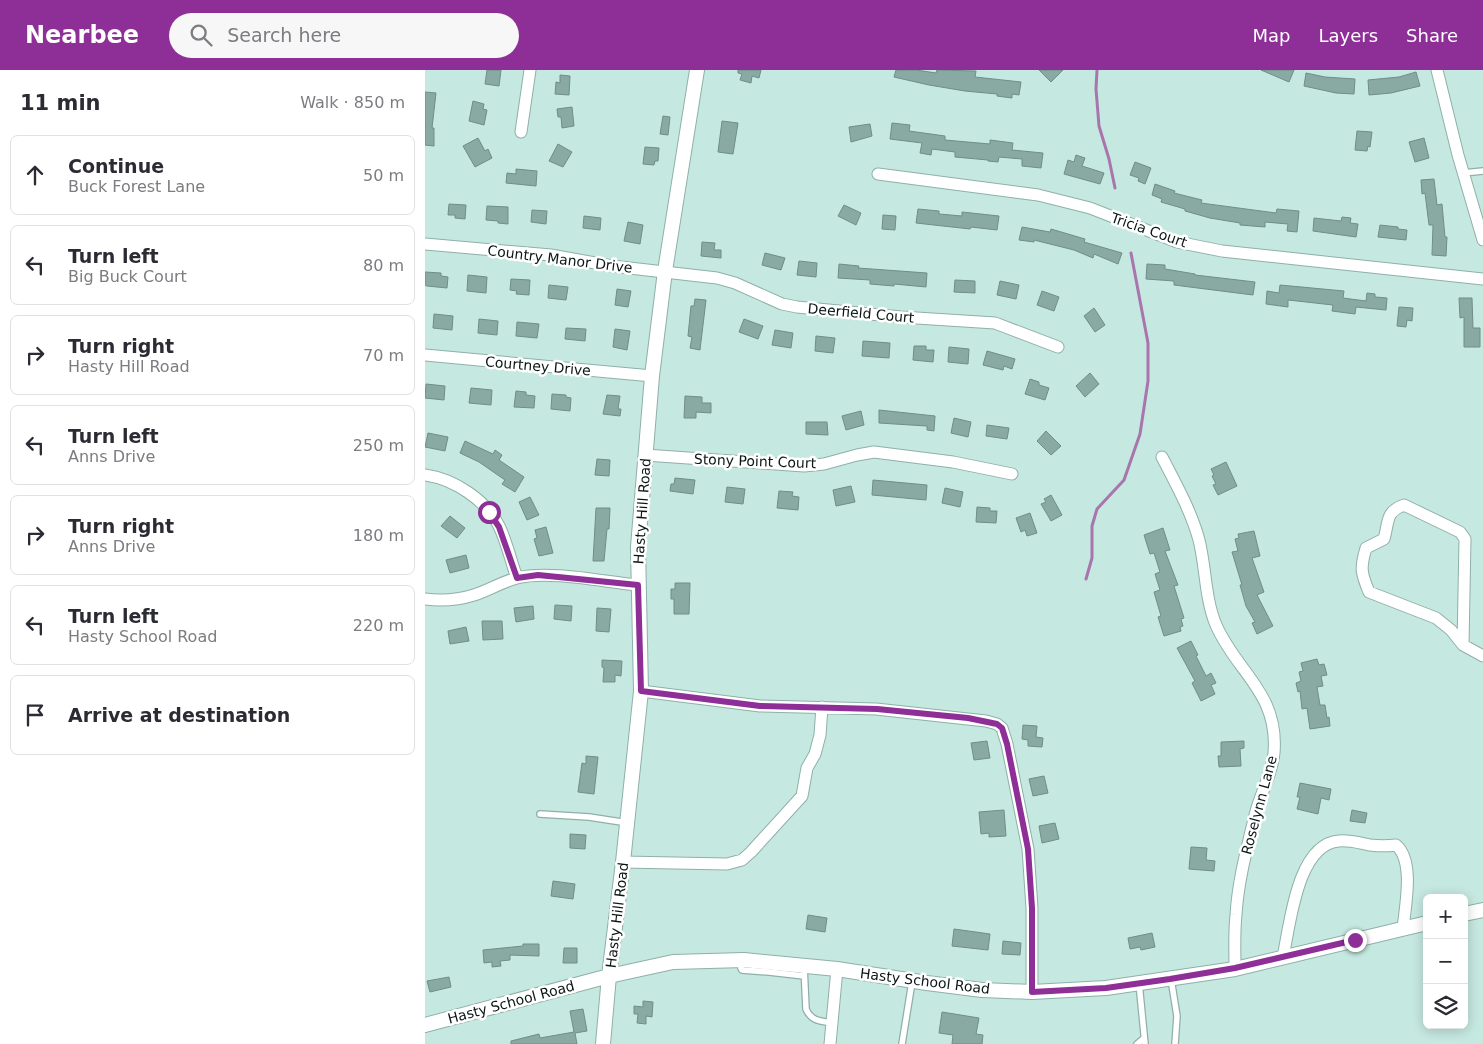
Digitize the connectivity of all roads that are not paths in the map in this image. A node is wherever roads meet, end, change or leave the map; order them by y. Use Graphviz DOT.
graph roads {
  1 [pos="529,70"];
  2 [pos="697,70"];
  3 [pos="1437,70"];
  4 [pos="521,132"];
  5 [pos="1483,171"];
  6 [pos="1463,173"];
  7 [pos="878,174"];
  8 [pos="1483,240"];
  9 [pos="425,244"];
  10 [pos="665,271"];
  11 [pos="1483,279"];
  12 [pos="1058,347"];
  13 [pos="425,355"];
  14 [pos="652,376"];
  15 [pos="645,455"];
  16 [pos="1162,457"];
  17 [pos="1012,474"];
  18 [pos="425,475"];
  19 [pos="517,578"];
  20 [pos="638,585"];
  21 [pos="425,599"];
  22 [pos="1463,645"];
  23 [pos="1483,656"];
  24 [pos="641,691"];
  25 [pos="822,707"];
  26 [pos="540,814"];
  27 [pos="628,823"];
  28 [pos="623,862"];
  29 [pos="1483,910"];
  30 [pos="1468,913"];
  31 [pos="1423,924"];
  32 [pos="1403,929"];
  33 [pos="1283,957"];
  34 [pos="1235,968"];
  35 [pos="837,969"];
  36 [pos="804,971"];
  37 [pos="609,976"];
  38 [pos="1171,979"];
  39 [pos="912,981"];
  40 [pos="1139,983"];
  41 [pos="1032,992"];
  42 [pos="832,1022"];
  43 [pos="425,1025"];
  44 [pos="1144,1041"];
  45 [pos="603,1044"];
  46 [pos="830,1044"];
  47 [pos="903,1044"];
  48 [pos="1137,1044"];
  49 [pos="1175,1044"];
  1 -- 4 [label="street"];
  2 -- 10 [label="street, Hasty Hill Road"];
  3 -- 6 [label="street"];
  5 -- 6 [label="lane"];
  6 -- 8 [label="street"];
  7 -- 11 [label="street, Tricia Court"];
  9 -- 10 [label="street, Country Manor Drive"];
  10 -- 12 [label="street, Deerfield Court"];
  10 -- 14 [label="street, Hasty Hill Road"];
  13 -- 14 [label="street, Courtney Drive"];
  14 -- 15 [label="street, Hasty Hill Road"];
  15 -- 17 [label="street, Stony Point Court"];
  15 -- 20 [label="street, Hasty Hill Road"];
  16 -- 34 [label="street, Roselynn Lane"];
  18 -- 19 [label="street"];
  19 -- 20 [label="street"];
  19 -- 21 [label="street"];
  20 -- 24 [label="street, Hasty Hill Road"];
  22 -- 22 [label="street"];
  22 -- 23 [label="street"];
  24 -- 25 [label="street"];
  24 -- 27 [label="street, Hasty Hill Road"];
  25 -- 28 [label="street"];
  25 -- 41 [label="street"];
  26 -- 27 [label="lane"];
  27 -- 28 [label="street, Hasty Hill Road"];
  28 -- 37 [label="street, Hasty Hill Road"];
  29 -- 30 [label="street"];
  31 -- 32 [label="street, Hasty School Road"];
  32 -- 33 [label="street, Hasty School Road"];
  32 -- 33 [label="street"];
  33 -- 34 [label="street, Hasty School Road"];
  34 -- 38 [label="street, Hasty School Road"];
  35 -- 36 [label="street, Hasty School Road"];
  35 -- 39 [label="street, Hasty School Road"];
  35 -- 42 [label="street"];
  36 -- 37 [label="street, Hasty School Road"];
  36 -- 42 [label="lane"];
  37 -- 43 [label="street, Hasty School Road"];
  37 -- 45 [label="street, Hasty Hill Road"];
  38 -- 40 [label="street, Hasty School Road"];
  38 -- 49 [label="lane"];
  39 -- 41 [label="street, Hasty School Road"];
  39 -- 47 [label="lane"];
  40 -- 41 [label="street, Hasty School Road"];
  40 -- 44 [label="lane"];
  42 -- 46 [label="street"];
  44 -- 48 [label="lane"];
}
